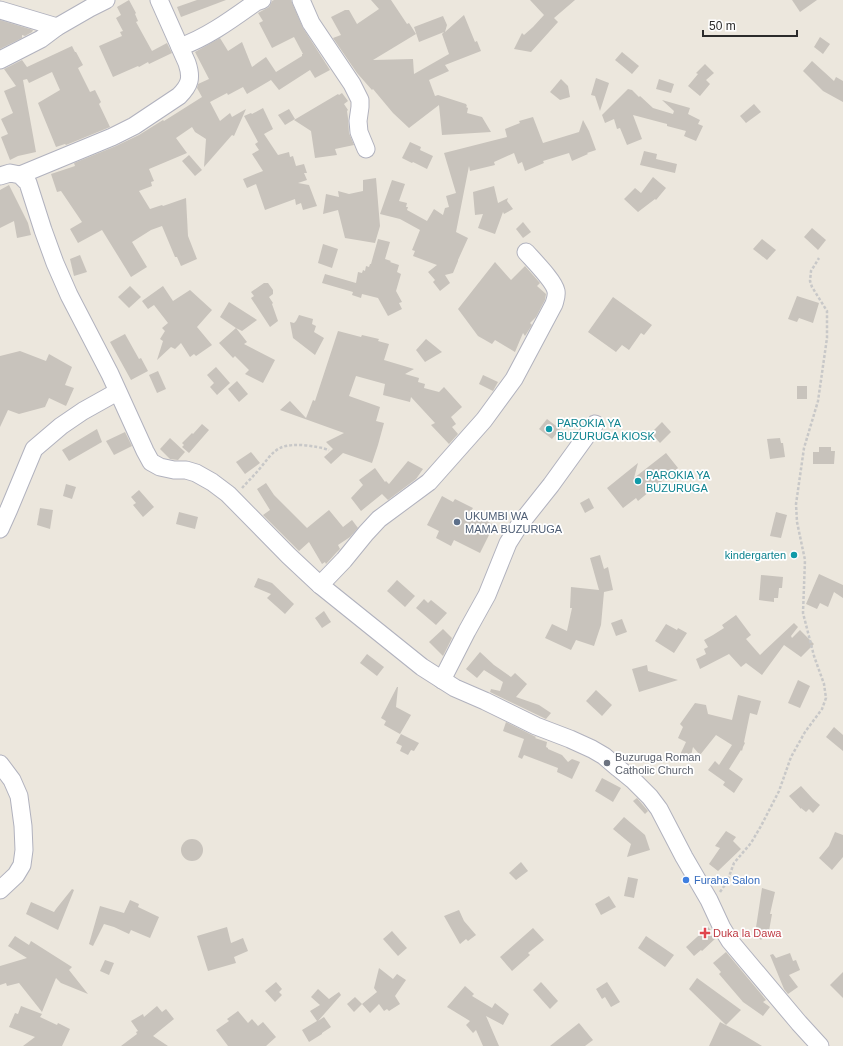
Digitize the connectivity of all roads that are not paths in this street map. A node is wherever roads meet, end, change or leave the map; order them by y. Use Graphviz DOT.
graph roads {
  1 [pos="106,0"];
  2 [pos="159,0"];
  3 [pos="262,0"];
  4 [pos="301,0"];
  5 [pos="0,10"];
  6 [pos="57,27"];
  7 [pos="180,47"];
  8 [pos="0,60"];
  9 [pos="366,149"];
  10 [pos="20,175"];
  11 [pos="0,176"];
  12 [pos="526,252"];
  13 [pos="117,392"];
  14 [pos="595,424"];
  15 [pos="0,529"];
  16 [pos="320,585"];
  17 [pos="442,680"];
  18 [pos="0,764"];
  19 [pos="0,890"];
  20 [pos="820,1046"];
  1 -- 6 [label="street"];
  2 -- 7 [label="street"];
  3 -- 7 [label="street"];
  4 -- 9 [label="street"];
  5 -- 6 [label="street"];
  6 -- 8 [label="street"];
  7 -- 10 [label="street"];
  10 -- 11 [label="street"];
  10 -- 13 [label="street"];
  12 -- 16 [label="street"];
  13 -- 15 [label="street"];
  13 -- 16 [label="street"];
  14 -- 17 [label="street"];
  16 -- 17 [label="street"];
  17 -- 20 [label="street"];
  18 -- 19 [label="street"];
}
